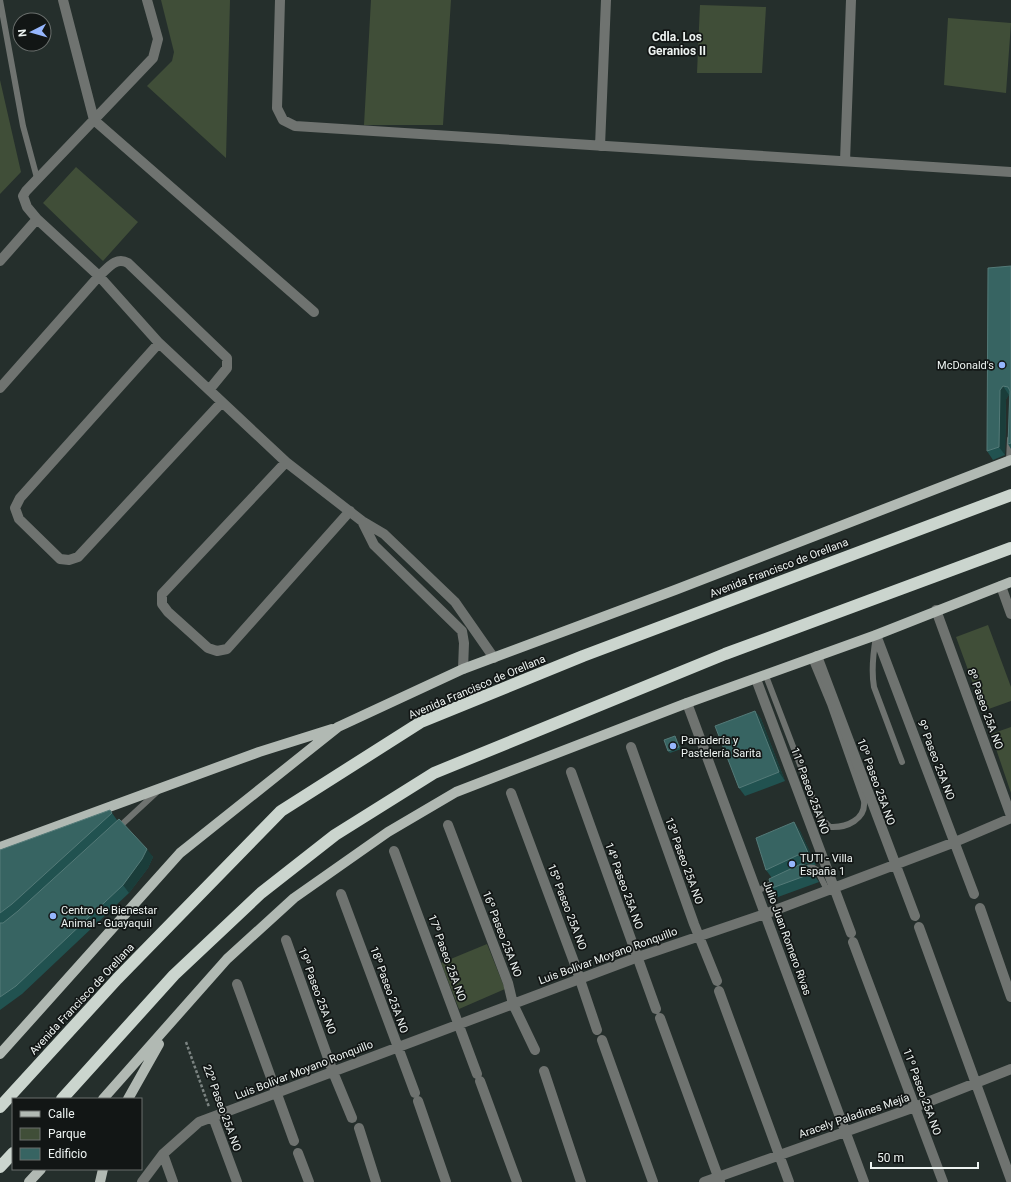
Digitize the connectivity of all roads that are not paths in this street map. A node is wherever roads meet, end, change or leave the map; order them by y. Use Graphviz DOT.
graph roads {
  1 [pos="0,0"];
  2 [pos="63,0"];
  3 [pos="147,0"];
  4 [pos="280,0"];
  5 [pos="606,0"];
  6 [pos="851,0"];
  7 [pos="94,120"];
  8 [pos="600,146"];
  9 [pos="845,161"];
  10 [pos="1011,172"];
  11 [pos="37,178"];
  12 [pos="37,219"];
  13 [pos="0,261"];
  14 [pos="98,276"];
  15 [pos="314,312"];
  16 [pos="159,343"];
  17 [pos="0,388"];
  18 [pos="209,390"];
  19 [pos="222,402"];
  20 [pos="1010,430"];
  21 [pos="1010,460"];
  22 [pos="286,462"];
  23 [pos="1011,495"];
  24 [pos="350,511"];
  25 [pos="362,521"];
  26 [pos="1011,548"];
  27 [pos="1011,582"];
  28 [pos="1001,586"];
  29 [pos="936,610"];
  30 [pos="1011,614"];
  31 [pos="471,624"];
  32 [pos="462,631"];
  33 [pos="876,635"];
  34 [pos="814,657"];
  35 [pos="494,658"];
  36 [pos="463,669"];
  37 [pos="761,678"];
  38 [pos="687,703"];
  39 [pos="338,727"];
  40 [pos="631,747"];
  41 [pos="902,762"];
  42 [pos="570,772"];
  43 [pos="164,786"];
  44 [pos="511,793"];
  45 [pos="1011,817"];
  46 [pos="448,825"];
  47 [pos="112,834"];
  48 [pos="955,842"];
  49 [pos="0,847"];
  50 [pos="394,851"];
  51 [pos="894,865"];
  52 [pos="795,873"];
  53 [pos="784,878"];
  54 [pos="830,889"];
  55 [pos="757,891"];
  56 [pos="341,894"];
  57 [pos="974,894"];
  58 [pos="980,908"];
  59 [pos="765,914"];
  60 [pos="915,916"];
  61 [pos="919,927"];
  62 [pos="699,936"];
  63 [pos="286,940"];
  64 [pos="638,957"];
  65 [pos="579,979"];
  66 [pos="237,984"];
  67 [pos="1011,997"];
  68 [pos="514,1004"];
  69 [pos="459,1024"];
  70 [pos="170,1025"];
  71 [pos="597,1030"];
  72 [pos="602,1040"];
  73 [pos="397,1048"];
  74 [pos="535,1050"];
  75 [pos="0,1054"];
  76 [pos="1011,1069"];
  77 [pos="544,1071"];
  78 [pos="333,1072"];
  79 [pos="975,1084"];
  80 [pos="276,1093"];
  81 [pos="63,1098"];
  82 [pos="105,1098"];
  83 [pos="129,1098"];
  84 [pos="0,1107"];
  85 [pos="915,1107"];
  86 [pos="213,1117"];
  87 [pos="352,1118"];
  88 [pos="359,1128"];
  89 [pos="846,1132"];
  90 [pos="294,1141"];
  91 [pos="298,1153"];
  92 [pos="12,1154"];
  93 [pos="163,1154"];
  94 [pos="778,1154"];
  95 [pos="0,1167"];
  96 [pos="40,1170"];
  97 [pos="103,1170"];
  98 [pos="719,1179"];
  99 [pos="1011,1180"];
  100 [pos="29,1182"];
  101 [pos="100,1182"];
  102 [pos="142,1182"];
  103 [pos="173,1182"];
  104 [pos="237,1182"];
  105 [pos="309,1182"];
  106 [pos="376,1182"];
  107 [pos="446,1182"];
  108 [pos="517,1182"];
  109 [pos="581,1182"];
  110 [pos="652,1182"];
  111 [pos="704,1182"];
  112 [pos="789,1182"];
  113 [pos="864,1182"];
  114 [pos="943,1182"];
  1 -- 11 [label="lane"];
  2 -- 7 [label="street"];
  3 -- 7 [label="street"];
  4 -- 8 [label="street"];
  5 -- 8 [label="street"];
  6 -- 9 [label="street"];
  7 -- 11 [label="street"];
  7 -- 15 [label="street"];
  8 -- 9 [label="street"];
  9 -- 10 [label="street"];
  11 -- 12 [label="street"];
  12 -- 13 [label="street"];
  12 -- 14 [label="street"];
  14 -- 16 [label="street"];
  14 -- 17 [label="street"];
  14 -- 18 [label="street"];
  16 -- 18 [label="street"];
  16 -- 19 [label="street"];
  18 -- 19 [label="street"];
  19 -- 22 [label="street"];
  20 -- 21 [label="lane"];
  21 -- 35 [label="main road, Avenida Francisco de Orellana"];
  22 -- 24 [label="street"];
  22 -- 24 [label="street"];
  23 -- 84 [label="highway, Avenida Francisco de Orellana"];
  24 -- 25 [label="street"];
  25 -- 31 [label="street"];
  25 -- 32 [label="street"];
  26 -- 81 [label="highway"];
  27 -- 28 [label="main road"];
  28 -- 29 [label="main road"];
  28 -- 30 [label="street"];
  29 -- 33 [label="main road"];
  29 -- 45 [label="street, 8º Paseo 25A NO"];
  31 -- 32 [label="street"];
  31 -- 35 [label="street"];
  32 -- 36 [label="street"];
  33 -- 34 [label="main road"];
  33 -- 41 [label="lane"];
  33 -- 48 [label="street, 9º Paseo 25A NO"];
  34 -- 37 [label="main road"];
  34 -- 37 [label="lane"];
  34 -- 51 [label="street, 10º Paseo 25A NO"];
  35 -- 36 [label="main road, Avenida Francisco de Orellana"];
  36 -- 39 [label="main road, Avenida Francisco de Orellana"];
  37 -- 38 [label="main road"];
  37 -- 54 [label="street, 11º Paseo 25A NO"];
  38 -- 55 [label="street, Julio Juan Romero Rivas"];
  38 -- 70 [label="main road"];
  39 -- 43 [label="main road"];
  39 -- 75 [label="main road, Avenida Francisco de Orellana"];
  40 -- 62 [label="street, 13º Paseo 25A NO"];
  42 -- 64 [label="street, 14º Paseo 25A NO"];
  43 -- 47 [label="lane"];
  43 -- 49 [label="main road"];
  44 -- 65 [label="street, 15º Paseo 25A NO"];
  45 -- 48 [label="street, Luis Bolívar Moyano Ronquillo"];
  46 -- 68 [label="street, 16º Paseo 25A NO"];
  48 -- 51 [label="street, Luis Bolívar Moyano Ronquillo"];
  48 -- 57 [label="street, 9º Paseo 25A NO"];
  50 -- 69 [label="street, 17º Paseo 25A NO"];
  51 -- 54 [label="street, Luis Bolívar Moyano Ronquillo"];
  51 -- 60 [label="street, 10º Paseo 25A NO"];
  52 -- 54 [label="lane"];
  53 -- 55 [label="lane"];
  54 -- 59 [label="street, Luis Bolívar Moyano Ronquillo"];
  54 -- 85 [label="street, 11º Paseo 25A NO"];
  55 -- 59 [label="street, Julio Juan Romero Rivas"];
  56 -- 73 [label="street, 18º Paseo 25A NO"];
  58 -- 67 [label="street"];
  59 -- 62 [label="street, Luis Bolívar Moyano Ronquillo"];
  59 -- 89 [label="street, Julio Juan Romero Rivas"];
  61 -- 79 [label="street"];
  62 -- 64 [label="street, Luis Bolívar Moyano Ronquillo"];
  62 -- 94 [label="street, 13º Paseo 25A NO"];
  63 -- 78 [label="street, 19º Paseo 25A NO"];
  64 -- 65 [label="street, Luis Bolívar Moyano Ronquillo"];
  64 -- 98 [label="street, 14º Paseo 25A NO"];
  65 -- 68 [label="street, Luis Bolívar Moyano Ronquillo"];
  65 -- 71 [label="street, 15º Paseo 25A NO"];
  66 -- 80 [label="street"];
  68 -- 69 [label="street, Luis Bolívar Moyano Ronquillo"];
  68 -- 74 [label="street, 16º Paseo 25A NO"];
  69 -- 73 [label="street, Luis Bolívar Moyano Ronquillo"];
  69 -- 108 [label="street, 17º Paseo 25A NO"];
  70 -- 82 [label="main road"];
  70 -- 83 [label="main road"];
  72 -- 110 [label="street"];
  73 -- 78 [label="street, Luis Bolívar Moyano Ronquillo"];
  73 -- 107 [label="street, 18º Paseo 25A NO"];
  76 -- 79 [label="street, Aracely Paladines Mejía"];
  77 -- 109 [label="street"];
  78 -- 80 [label="street, Luis Bolívar Moyano Ronquillo"];
  78 -- 87 [label="street, 19º Paseo 25A NO"];
  79 -- 85 [label="street, Aracely Paladines Mejía"];
  79 -- 99 [label="street"];
  80 -- 86 [label="street, Luis Bolívar Moyano Ronquillo"];
  80 -- 90 [label="street"];
  85 -- 89 [label="street, Aracely Paladines Mejía"];
  85 -- 114 [label="street, 11º Paseo 25A NO"];
  86 -- 93 [label="street, Luis Bolívar Moyano Ronquillo"];
  86 -- 104 [label="street, 22º Paseo 25A NO"];
  88 -- 106 [label="street"];
  89 -- 94 [label="street, Aracely Paladines Mejía"];
  89 -- 113 [label="street, Julio Juan Romero Rivas"];
  91 -- 105 [label="street"];
  92 -- 95 [label="highway"];
  93 -- 102 [label="street, Luis Bolívar Moyano Ronquillo"];
  93 -- 103 [label="street"];
  94 -- 98 [label="street, Aracely Paladines Mejía"];
  94 -- 112 [label="street, 13º Paseo 25A NO"];
  96 -- 100 [label="main road"];
  97 -- 101 [label="main road"];
  98 -- 111 [label="street, Aracely Paladines Mejía"];
}
